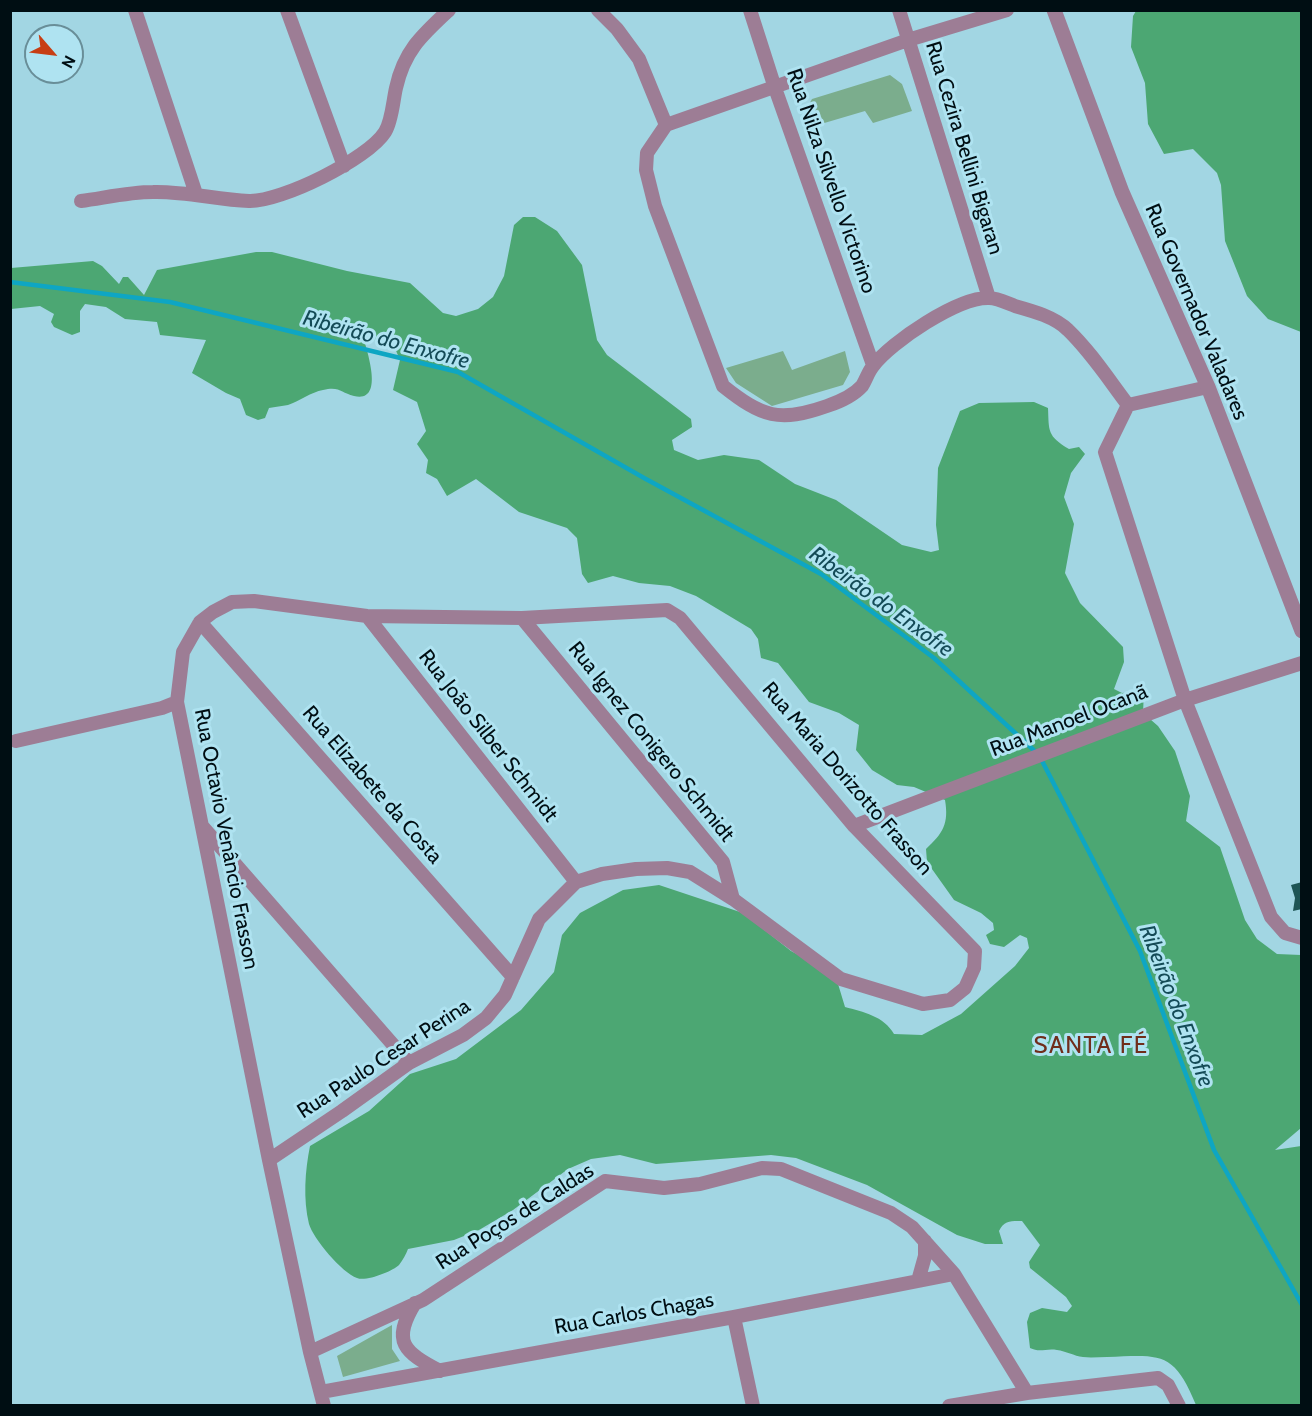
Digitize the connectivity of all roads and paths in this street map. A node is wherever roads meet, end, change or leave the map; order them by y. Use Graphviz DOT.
graph roads {
  1 [pos="135,10"];
  2 [pos="287,10"];
  3 [pos="449,10"];
  4 [pos="598,10"];
  5 [pos="750,10"];
  6 [pos="899,10"];
  7 [pos="1007,10"];
  8 [pos="1053,10"];
  9 [pos="908,40"];
  10 [pos="775,88"];
  11 [pos="666,125"];
  12 [pos="344,166"];
  13 [pos="196,194"];
  14 [pos="81,201"];
  15 [pos="989,298"];
  16 [pos="873,365"];
  17 [pos="1208,387"];
  18 [pos="1128,405"];
  19 [pos="367,616"];
  20 [pos="522,618"];
  21 [pos="680,618"];
  22 [pos="200,622"];
  23 [pos="1302,631"];
  24 [pos="1302,663"];
  25 [pos="1185,700"];
  26 [pos="177,702"];
  27 [pos="16,741"];
  28 [pos="202,826"];
  29 [pos="854,826"];
  30 [pos="576,882"];
  31 [pos="733,899"];
  32 [pos="1302,938"];
  33 [pos="513,977"];
  34 [pos="409,1063"];
  35 [pos="269,1160"];
  36 [pos="925,1241"];
  37 [pos="954,1274"];
  38 [pos="918,1281"];
  39 [pos="415,1303"];
  40 [pos="734,1317"];
  41 [pos="310,1352"];
  42 [pos="440,1371"];
  43 [pos="1027,1393"];
  44 [pos="322,1399"];
  45 [pos="753,1406"];
  46 [pos="949,1406"];
  47 [pos="1179,1406"];
  1 -- 13 [label="street"];
  2 -- 12 [label="street"];
  3 -- 12 [label="street"];
  4 -- 11 [label="street"];
  5 -- 10 [label="street, Rua Nilza Silvello Victorino"];
  6 -- 9 [label="street, Rua Cezira Bellini Bigaran"];
  7 -- 9 [label="street"];
  8 -- 17 [label="street, Rua Governador Valadares"];
  9 -- 10 [label="street"];
  9 -- 15 [label="street, Rua Cezira Bellini Bigaran"];
  10 -- 11 [label="street"];
  10 -- 16 [label="street, Rua Nilza Silvello Victorino"];
  11 -- 16 [label="street"];
  12 -- 13 [label="street"];
  13 -- 14 [label="street"];
  15 -- 16 [label="street"];
  15 -- 18 [label="street"];
  17 -- 18 [label="street"];
  17 -- 23 [label="street, Rua Governador Valadares"];
  18 -- 25 [label="street"];
  19 -- 20 [label="street, Rua Octavio Venâncio Frasson"];
  19 -- 22 [label="street, Rua Octavio Venâncio Frasson"];
  19 -- 30 [label="street, Rua João Silber Schmidt"];
  20 -- 21 [label="street, Rua Octavio Venâncio Frasson"];
  20 -- 31 [label="street, Rua Ignez Conigero Schmidt"];
  21 -- 29 [label="street, Rua Maria Dorizotto Frasson"];
  22 -- 26 [label="street, Rua Octavio Venâncio Frasson"];
  22 -- 33 [label="street, Rua Elizabete da Costa"];
  24 -- 25 [label="street, Rua Manoel Ocanã"];
  25 -- 29 [label="street, Rua Manoel Ocanã"];
  25 -- 32 [label="street"];
  26 -- 27 [label="street"];
  26 -- 28 [label="street, Rua Octavio Venâncio Frasson"];
  28 -- 34 [label="street"];
  28 -- 35 [label="street, Rua Octavio Venâncio Frasson"];
  29 -- 31 [label="street, Rua Maria Dorizotto Frasson"];
  30 -- 31 [label="street, Rua Paulo Cesar Perina"];
  30 -- 33 [label="street, Rua Paulo Cesar Perina"];
  33 -- 34 [label="street, Rua Paulo Cesar Perina"];
  34 -- 35 [label="street, Rua Paulo Cesar Perina"];
  35 -- 41 [label="street, Rua Octavio Venâncio Frasson"];
  36 -- 37 [label="street, Rua Poços de Caldas"];
  36 -- 38 [label="street"];
  36 -- 39 [label="street, Rua Poços de Caldas"];
  37 -- 38 [label="street, Rua Carlos Chagas"];
  37 -- 43 [label="street, Rua Poços de Caldas"];
  38 -- 40 [label="street, Rua Carlos Chagas"];
  39 -- 41 [label="street, Rua Poços de Caldas"];
  39 -- 42 [label="street"];
  40 -- 42 [label="street, Rua Carlos Chagas"];
  40 -- 45 [label="street"];
  41 -- 44 [label="street, Rua Octavio Venâncio Frasson"];
  42 -- 44 [label="street, Rua Carlos Chagas"];
  43 -- 46 [label="street"];
  43 -- 47 [label="street"];
}
